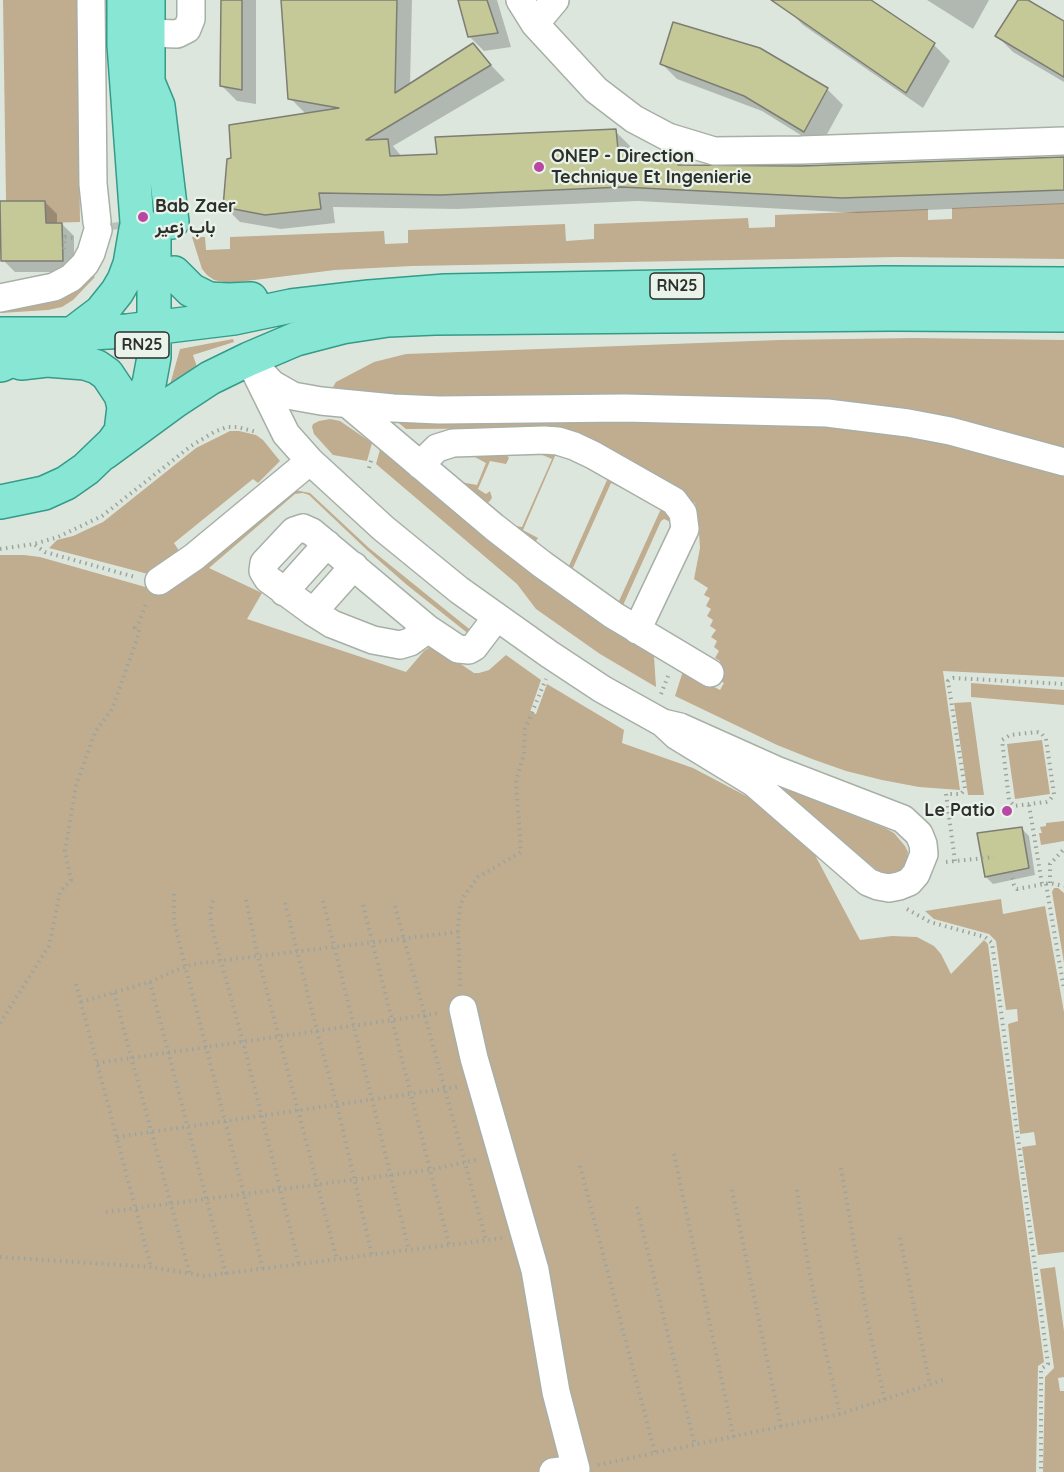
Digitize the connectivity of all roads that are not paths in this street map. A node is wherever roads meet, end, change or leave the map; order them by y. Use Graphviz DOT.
graph roads {
  1 [pos="91,0"];
  2 [pos="124,0"];
  3 [pos="148,0"];
  4 [pos="191,0"];
  5 [pos="520,0"];
  6 [pos="555,0"];
  7 [pos="535,24"];
  8 [pos="136,39"];
  9 [pos="1064,141"];
  10 [pos="136,226"];
  11 [pos="174,273"];
  12 [pos="1064,284"];
  13 [pos="0,298"];
  14 [pos="291,306"];
  15 [pos="1064,315"];
  16 [pos="164,333"];
  17 [pos="12,334"];
  18 [pos="72,334"];
  19 [pos="249,359"];
  20 [pos="47,360"];
  21 [pos="0,365"];
  22 [pos="348,404"];
  23 [pos="121,438"];
  24 [pos="310,461"];
  25 [pos="1064,462"];
  26 [pos="420,465"];
  27 [pos="0,502"];
  28 [pos="354,566"];
  29 [pos="158,582"];
  30 [pos="313,612"];
  31 [pos="496,618"];
  32 [pos="428,629"];
  33 [pos="638,630"];
  34 [pos="710,673"];
  35 [pos="663,723"];
  36 [pos="463,1009"];
  37 [pos="565,1470"];
  1 -- 10 [label="lane"];
  2 -- 8 [label="main road"];
  3 -- 8 [label="main road"];
  4 -- 8 [label="lane"];
  5 -- 7 [label="lane"];
  6 -- 7 [label="lane"];
  7 -- 9 [label="lane"];
  8 -- 10 [label="main road"];
  8 -- 10 [label="main road"];
  10 -- 11 [label="main road"];
  10 -- 13 [label="lane"];
  10 -- 16 [label="main road"];
  10 -- 17 [label="main road"];
  10 -- 18 [label="main road"];
  11 -- 14 [label="main road"];
  11 -- 16 [label="main road"];
  12 -- 14 [label="main road, RN25"];
  14 -- 16 [label="main road, RN25"];
  15 -- 19 [label="main road, RN25"];
  16 -- 18 [label="main road"];
  16 -- 20 [label="main road, RN25"];
  16 -- 23 [label="main road, RN25"];
  17 -- 18 [label="main road"];
  18 -- 21 [label="main road"];
  19 -- 22 [label="lane"];
  19 -- 23 [label="main road, RN25"];
  19 -- 24 [label="lane"];
  20 -- 21 [label="main road, RN25"];
  20 -- 23 [label="main road, RN25"];
  22 -- 25 [label="lane"];
  22 -- 26 [label="lane"];
  23 -- 27 [label="main road, RN25"];
  24 -- 29 [label="lane"];
  24 -- 31 [label="lane"];
  26 -- 33 [label="lane"];
  26 -- 33 [label="lane"];
  28 -- 30 [label="lane"];
  28 -- 30 [label="lane"];
  28 -- 32 [label="lane"];
  30 -- 32 [label="lane"];
  31 -- 32 [label="lane"];
  31 -- 35 [label="lane"];
  33 -- 34 [label="lane"];
  35 -- 35 [label="lane"];
  36 -- 37 [label="lane"];
}
